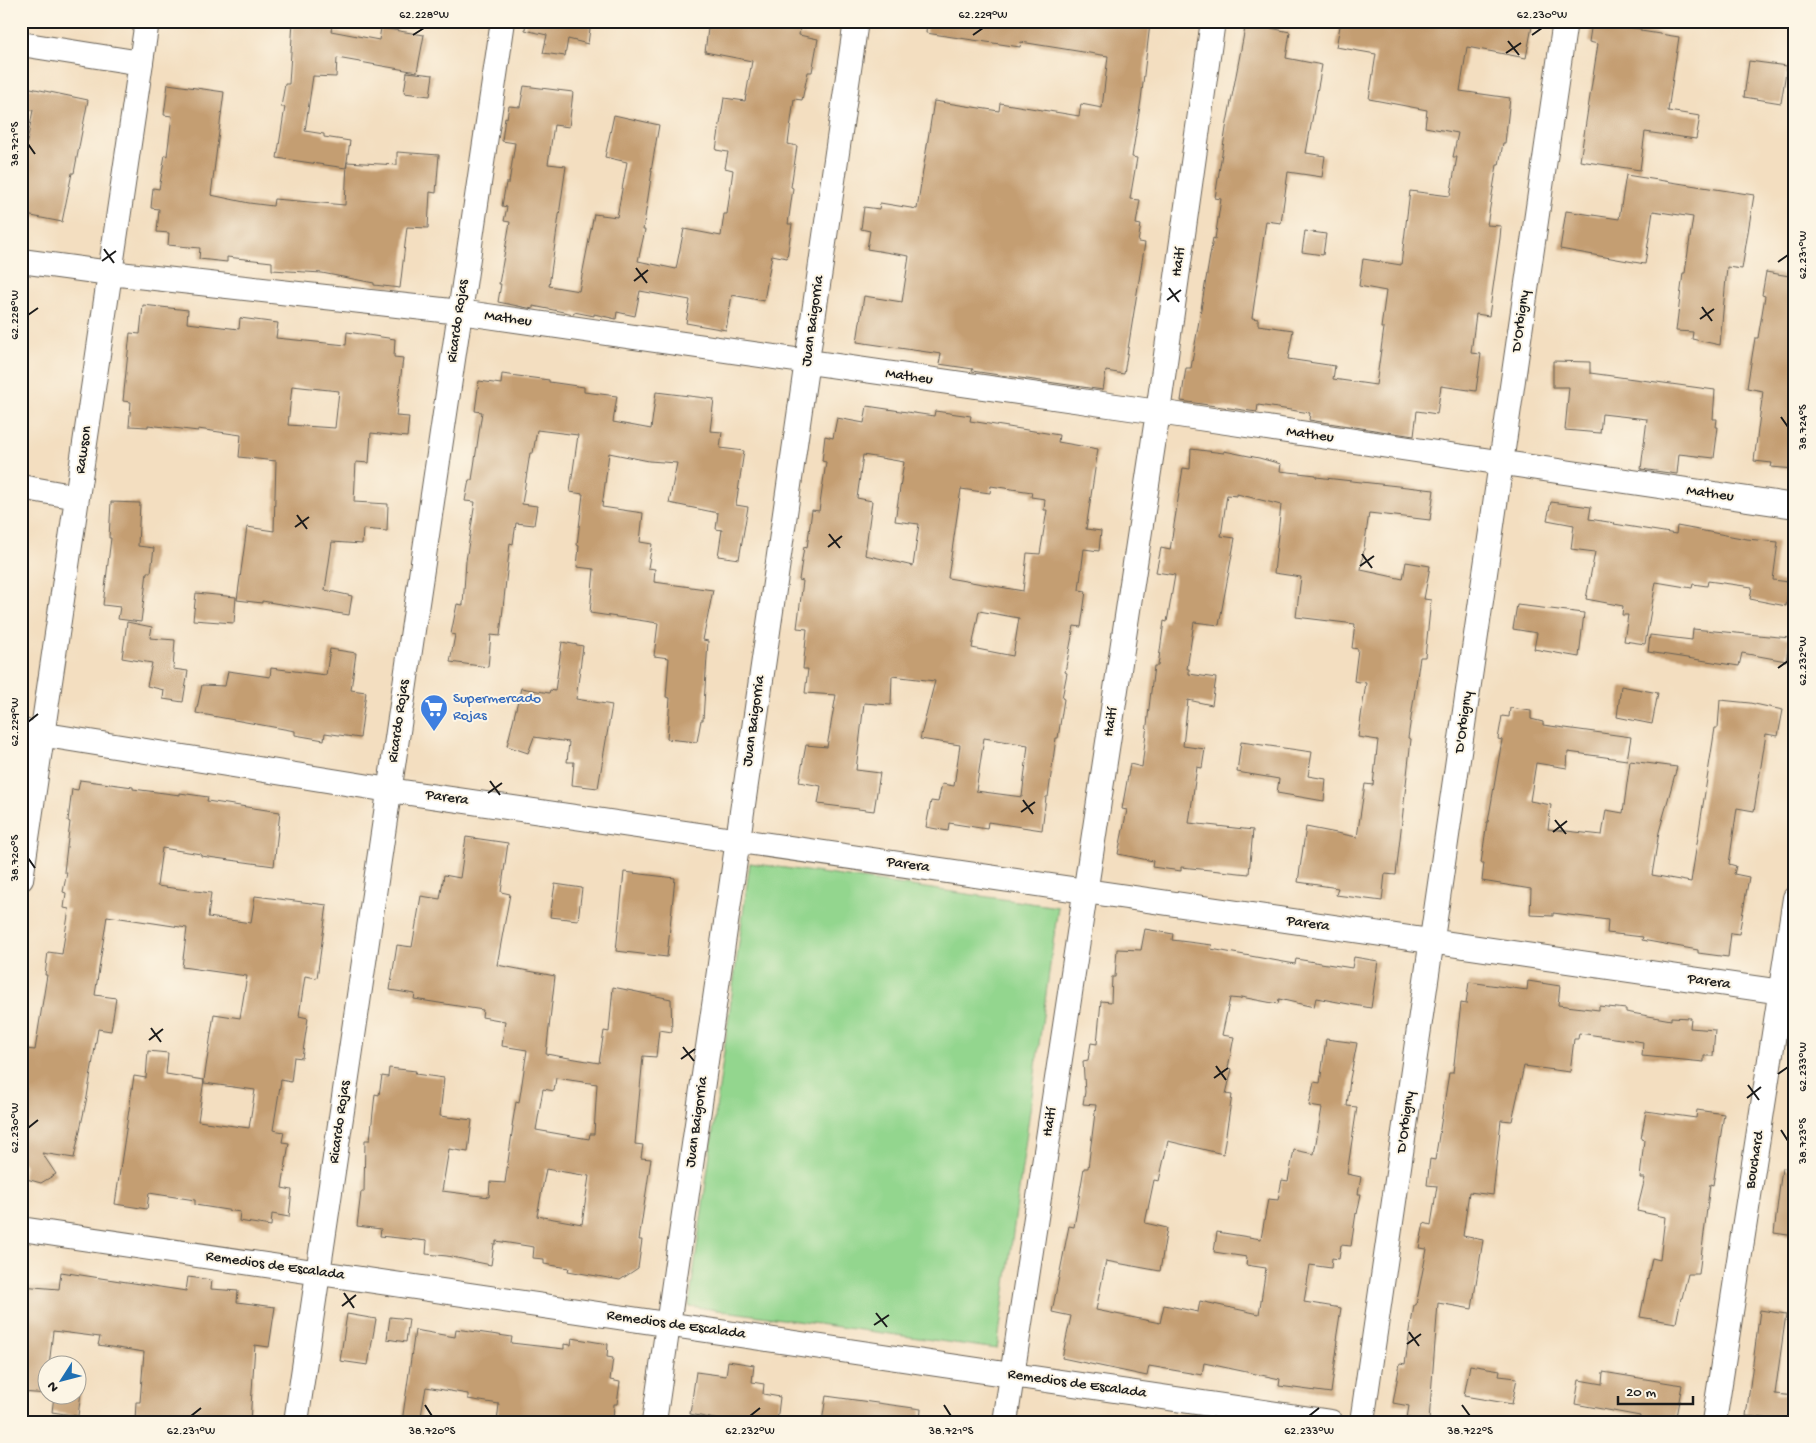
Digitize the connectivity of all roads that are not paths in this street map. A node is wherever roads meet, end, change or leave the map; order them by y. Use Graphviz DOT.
graph roads {
  1 [pos="147,21"];
  2 [pos="503,21"];
  3 [pos="856,21"];
  4 [pos="1213,21"];
  5 [pos="1565,21"];
  6 [pos="21,44"];
  7 [pos="140,63"];
  8 [pos="21,261"];
  9 [pos="110,273"];
  10 [pos="460,312"];
  11 [pos="807,362"];
  12 [pos="1158,412"];
  13 [pos="1501,463"];
  14 [pos="21,487"];
  15 [pos="77,497"];
  16 [pos="1795,506"];
  17 [pos="32,733"];
  18 [pos="389,790"];
  19 [pos="737,840"];
  20 [pos="21,879"];
  21 [pos="1085,891"];
  22 [pos="1795,898"];
  23 [pos="1432,942"];
  24 [pos="1788,993"];
  25 [pos="21,1229"];
  26 [pos="318,1273"];
  27 [pos="668,1324"];
  28 [pos="1012,1375"];
  29 [pos="296,1422"];
  30 [pos="654,1422"];
  31 [pos="1004,1422"];
  32 [pos="1331,1422"];
  33 [pos="1362,1422"];
  34 [pos="1714,1422"];
  1 -- 7 [label="street, Rawson"];
  2 -- 10 [label="street, Ricardo Rojas"];
  3 -- 11 [label="street, Juan Baigorria"];
  4 -- 12 [label="street, Haití"];
  5 -- 13 [label="street, D'Orbigny"];
  6 -- 7 [label="street"];
  7 -- 9 [label="street, Rawson"];
  8 -- 9 [label="street, Matheu"];
  9 -- 10 [label="street, Matheu"];
  9 -- 15 [label="street, Rawson"];
  10 -- 11 [label="street, Matheu"];
  10 -- 18 [label="street, Ricardo Rojas"];
  11 -- 12 [label="street, Matheu"];
  11 -- 19 [label="street, Juan Baigorria"];
  12 -- 13 [label="street, Matheu"];
  12 -- 21 [label="street, Haití"];
  13 -- 16 [label="street, Matheu"];
  13 -- 23 [label="street, D'Orbigny"];
  14 -- 15 [label="street"];
  15 -- 17 [label="street, Rawson"];
  17 -- 18 [label="street, Parera"];
  17 -- 20 [label="street, Rawson"];
  18 -- 19 [label="street, Parera"];
  18 -- 26 [label="street, Ricardo Rojas"];
  19 -- 21 [label="street, Parera"];
  19 -- 27 [label="street, Juan Baigorria"];
  21 -- 23 [label="street, Parera"];
  21 -- 28 [label="street, Haití"];
  22 -- 24 [label="street, Bouchard"];
  23 -- 24 [label="street, Parera"];
  23 -- 33 [label="street, D'Orbigny"];
  24 -- 34 [label="street, Bouchard"];
  25 -- 26 [label="street, Remedios de Escalada"];
  26 -- 27 [label="street, Remedios de Escalada"];
  26 -- 29 [label="street, Ricardo Rojas"];
  27 -- 28 [label="street, Remedios de Escalada"];
  27 -- 30 [label="street, Juan Baigorria"];
  28 -- 31 [label="street, Haití"];
  28 -- 32 [label="street, Remedios de Escalada"];
}
